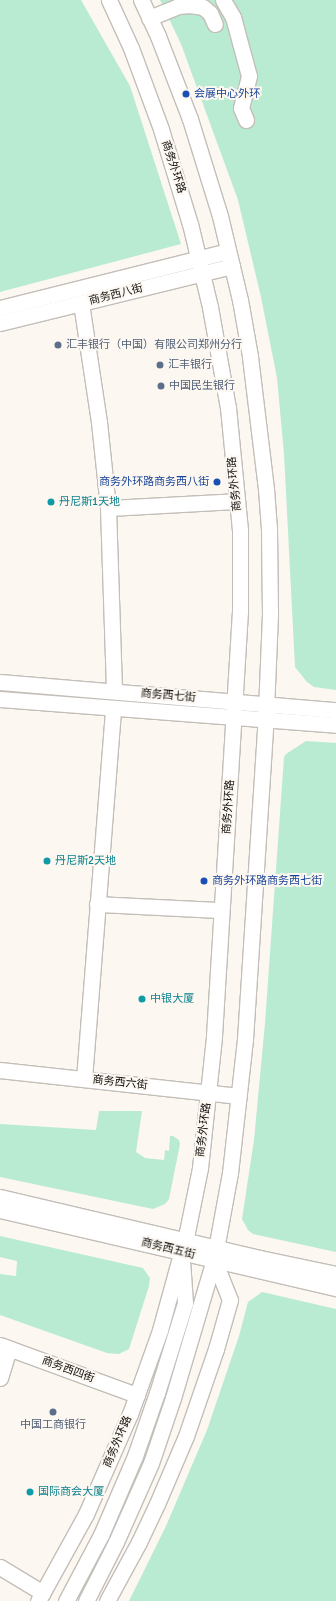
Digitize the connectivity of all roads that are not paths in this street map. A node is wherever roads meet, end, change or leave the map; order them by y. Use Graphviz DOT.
graph roads {
  1 [pos="109,0"];
  2 [pos="223,0"];
  3 [pos="143,1"];
  4 [pos="149,18"];
  5 [pos="215,24"];
  6 [pos="246,120"];
  7 [pos="228,251"];
  8 [pos="199,258"];
  9 [pos="232,266"];
  10 [pos="202,273"];
  11 [pos="81,303"];
  12 [pos="0,308"];
  13 [pos="0,323"];
  14 [pos="236,501"];
  15 [pos="108,508"];
  16 [pos="0,682"];
  17 [pos="114,691"];
  18 [pos="0,699"];
  19 [pos="236,701"];
  20 [pos="266,704"];
  21 [pos="112,708"];
  22 [pos="336,710"];
  23 [pos="235,718"];
  24 [pos="265,720"];
  25 [pos="336,725"];
  26 [pos="97,904"];
  27 [pos="221,910"];
  28 [pos="0,1070"];
  29 [pos="84,1079"];
  30 [pos="209,1092"];
  31 [pos="239,1096"];
  32 [pos="0,1197"];
  33 [pos="0,1210"];
  34 [pos="183,1246"];
  35 [pos="215,1254"];
  36 [pos="336,1274"];
  37 [pos="336,1288"];
  38 [pos="4,1346"];
  39 [pos="0,1378"];
  40 [pos="137,1395"];
  41 [pos="0,1567"];
  42 [pos="41,1597"];
  43 [pos="66,1601"];
  44 [pos="86,1601"];
  45 [pos="106,1601"];
  1 -- 8 [label="street, 商务外环路"];
  2 -- 6 [label="street"];
  3 -- 4 [label="street"];
  4 -- 5 [label="street"];
  4 -- 7 [label="street"];
  7 -- 8 [label="street, 商务西八街"];
  7 -- 9 [label="street"];
  8 -- 10 [label="street, 商务外环路"];
  8 -- 12 [label="street, 商务西八街"];
  9 -- 10 [label="street, 商务西八街"];
  9 -- 20 [label="street"];
  10 -- 11 [label="street, 商务西八街"];
  10 -- 14 [label="street, 商务外环路"];
  11 -- 13 [label="street, 商务西八街"];
  11 -- 15 [label="street"];
  14 -- 15 [label="street"];
  14 -- 19 [label="street, 商务外环路"];
  15 -- 17 [label="street"];
  16 -- 17 [label="street, 商务西七街"];
  17 -- 19 [label="street, 商务西七街"];
  18 -- 21 [label="street, 商务西七街"];
  19 -- 20 [label="street, 商务西七街"];
  19 -- 23 [label="street, 商务外环路"];
  20 -- 22 [label="street, 商务西七街"];
  20 -- 24 [label="street"];
  21 -- 23 [label="street, 商务西七街"];
  21 -- 26 [label="street"];
  23 -- 24 [label="street, 商务西七街"];
  23 -- 27 [label="street, 商务外环路"];
  24 -- 25 [label="street, 商务西七街"];
  24 -- 31 [label="street"];
  26 -- 27 [label="street"];
  26 -- 29 [label="street"];
  27 -- 30 [label="street, 商务外环路"];
  28 -- 29 [label="street, 商务西六街"];
  29 -- 30 [label="street, 商务西六街"];
  30 -- 31 [label="street, 商务西六街"];
  30 -- 34 [label="street, 商务外环路"];
  31 -- 35 [label="street"];
  32 -- 34 [label="street, 商务西五街"];
  33 -- 34 [label="street, 商务西五街"];
  34 -- 35 [label="street, 商务西五街"];
  34 -- 40 [label="street, 商务外环路"];
  34 -- 43 [label="street"];
  35 -- 36 [label="street, 商务西五街"];
  35 -- 37 [label="street, 商务西五街"];
  35 -- 44 [label="street"];
  35 -- 45 [label="street"];
  38 -- 39 [label="street"];
  38 -- 40 [label="street, 商务西四街"];
  40 -- 42 [label="street, 商务外环路"];
  41 -- 42 [label="street"];
}
